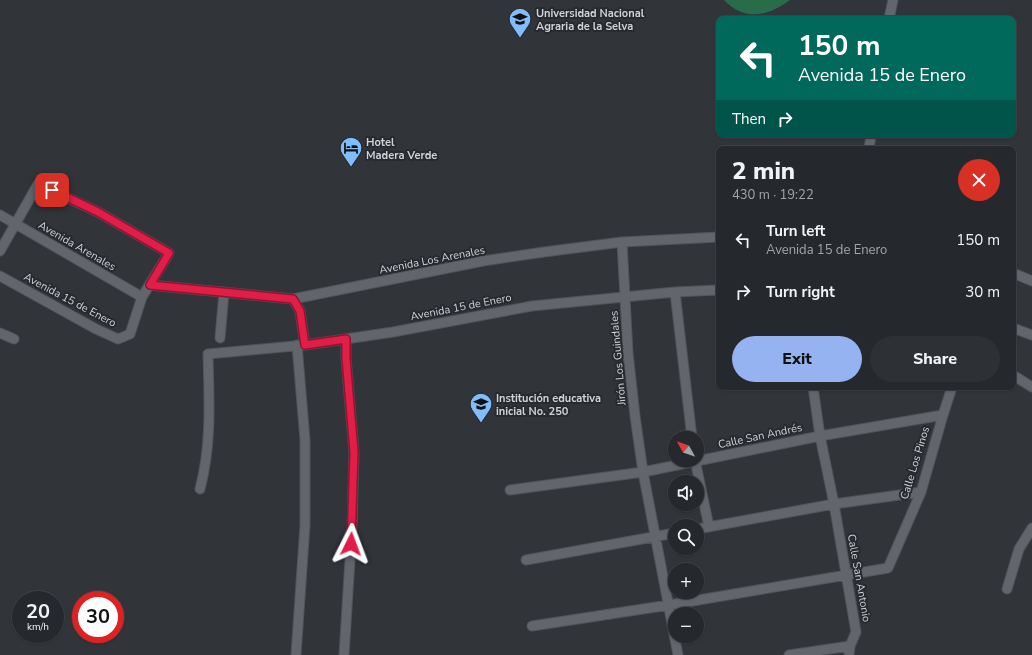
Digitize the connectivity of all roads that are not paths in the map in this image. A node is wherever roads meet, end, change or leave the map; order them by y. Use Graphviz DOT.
graph roads {
  1 [pos="893,0"];
  2 [pos="890,16"];
  3 [pos="0,215"];
  4 [pos="15,224"];
  5 [pos="716,237"];
  6 [pos="622,242"];
  7 [pos="0,251"];
  8 [pos="1016,274"];
  9 [pos="0,276"];
  10 [pos="1032,281"];
  11 [pos="150,285"];
  12 [pos="716,290"];
  13 [pos="224,292"];
  14 [pos="675,292"];
  15 [pos="626,296"];
  16 [pos="142,297"];
  17 [pos="293,299"];
  18 [pos="1016,329"];
  19 [pos="0,332"];
  20 [pos="1032,335"];
  21 [pos="220,338"];
  22 [pos="346,339"];
  23 [pos="14,340"];
  24 [pos="301,345"];
  25 [pos="1016,378"];
  26 [pos="1032,387"];
  27 [pos="813,390"];
  28 [pos="951,390"];
  29 [pos="943,414"];
  30 [pos="691,431"];
  31 [pos="820,436"];
  32 [pos="704,459"];
  33 [pos="668,467"];
  34 [pos="696,467"];
  35 [pos="643,472"];
  36 [pos="200,489"];
  37 [pos="510,490"];
  38 [pos="921,492"];
  39 [pos="834,504"];
  40 [pos="708,527"];
  41 [pos="704,528"];
  42 [pos="1032,528"];
  43 [pos="668,534"];
  44 [pos="656,536"];
  45 [pos="526,560"];
  46 [pos="846,575"];
  47 [pos="1007,589"];
  48 [pos="669,605"];
  49 [pos="532,626"];
  50 [pos="850,650"];
  51 [pos="296,655"];
  52 [pos="344,655"];
  53 [pos="678,655"];
  54 [pos="789,655"];
  1 -- 2 [label="street"];
  3 -- 4 [label="street, Avenida Arenales"];
  4 -- 7 [label="street"];
  4 -- 11 [label="street"];
  4 -- 16 [label="street, Avenida Arenales"];
  5 -- 6 [label="street, Avenida Los Arenales"];
  6 -- 15 [label="street, Jirón Los Guindales"];
  6 -- 17 [label="street, Avenida Los Arenales"];
  8 -- 10 [label="street"];
  9 -- 16 [label="street, Avenida 15 de Enero"];
  11 -- 13 [label="street, Avenida Los Arenales"];
  11 -- 16 [label="street"];
  12 -- 14 [label="street, Avenida 15 de Enero"];
  13 -- 17 [label="street, Avenida Los Arenales"];
  13 -- 21 [label="street"];
  14 -- 15 [label="street, Avenida 15 de Enero"];
  14 -- 30 [label="street"];
  15 -- 22 [label="street, Avenida 15 de Enero"];
  15 -- 35 [label="street, Jirón Los Guindales"];
  17 -- 24 [label="street"];
  18 -- 20 [label="street"];
  19 -- 23 [label="street"];
  22 -- 24 [label="street, Avenida 15 de Enero"];
  22 -- 52 [label="street"];
  24 -- 36 [label="street, Avenida 15 de Enero"];
  24 -- 51 [label="street"];
  25 -- 26 [label="street"];
  27 -- 31 [label="street, Calle San Antonio"];
  28 -- 29 [label="street, Calle Los Pinos"];
  29 -- 31 [label="street, Calle San Andrés"];
  29 -- 38 [label="street, Calle Los Pinos"];
  31 -- 32 [label="street, Calle San Andrés"];
  31 -- 39 [label="street, Calle San Antonio"];
  33 -- 35 [label="street, Calle San Andrés"];
  34 -- 40 [label="street"];
  35 -- 37 [label="street, Calle San Andrés"];
  35 -- 44 [label="street, Jirón Los Guindales"];
  38 -- 39 [label="street"];
  38 -- 46 [label="street, Calle Los Pinos"];
  39 -- 40 [label="street"];
  39 -- 46 [label="street, Calle San Antonio"];
  40 -- 41 [label="street"];
  42 -- 47 [label="street"];
  43 -- 44 [label="street"];
  44 -- 45 [label="street"];
  44 -- 48 [label="street, Jirón Los Guindales"];
  46 -- 48 [label="street"];
  46 -- 50 [label="street, Calle San Antonio"];
  48 -- 49 [label="street"];
  48 -- 53 [label="street, Jirón Los Guindales"];
  50 -- 54 [label="street"];
}
